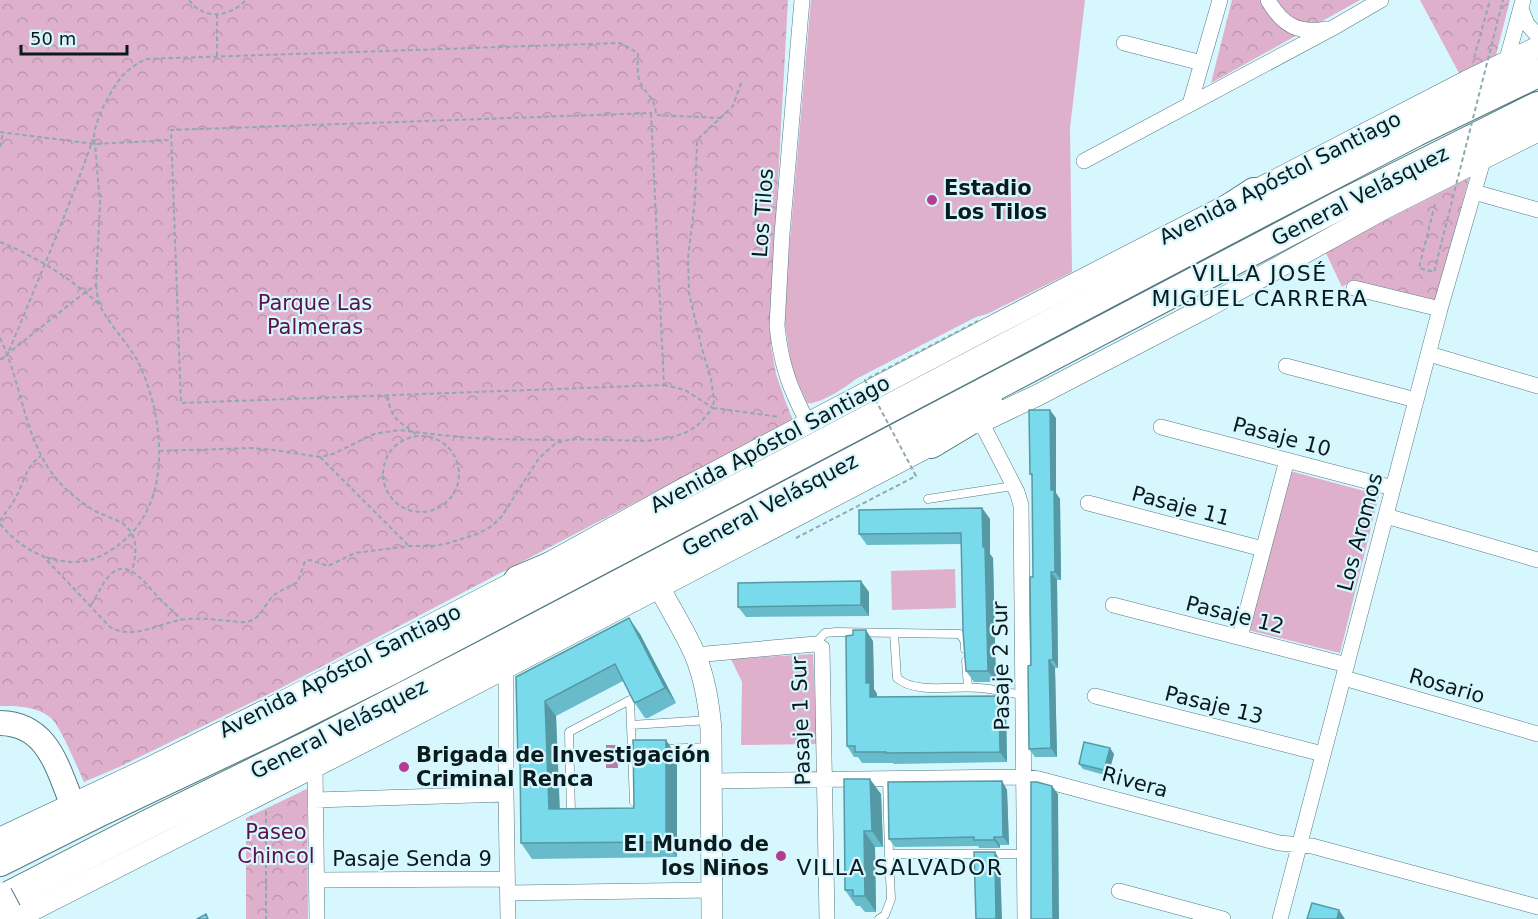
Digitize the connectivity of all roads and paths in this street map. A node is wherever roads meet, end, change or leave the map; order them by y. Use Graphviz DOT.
graph roads {
  1 [pos="189,0"];
  2 [pos="246,0"];
  3 [pos="802,0"];
  4 [pos="1220,0"];
  5 [pos="1268,0"];
  6 [pos="1381,0"];
  7 [pos="1490,0"];
  8 [pos="1503,0"];
  9 [pos="1522,4"];
  10 [pos="217,15"];
  11 [pos="1331,29"];
  12 [pos="1538,36"];
  13 [pos="1124,43"];
  14 [pos="1478,45"];
  15 [pos="1538,47"];
  16 [pos="217,56"];
  17 [pos="1202,63"];
  18 [pos="1506,63"];
  19 [pos="1538,73"];
  20 [pos="741,83"];
  21 [pos="1190,104"];
  22 [pos="1538,106"];
  23 [pos="721,118"];
  24 [pos="1538,131"];
  25 [pos="1,133"];
  26 [pos="171,140"];
  27 [pos="93,144"];
  28 [pos="0,147"];
  29 [pos="1484,158"];
  30 [pos="1084,162"];
  31 [pos="1254,192"];
  32 [pos="1474,192"];
  33 [pos="1435,204"];
  34 [pos="1538,210"];
  35 [pos="0,242"];
  36 [pos="45,264"];
  37 [pos="96,285"];
  38 [pos="1354,288"];
  39 [pos="86,292"];
  40 [pos="1095,300"];
  41 [pos="1157,301"];
  42 [pos="99,304"];
  43 [pos="1440,309"];
  44 [pos="978,321"];
  45 [pos="0,338"];
  46 [pos="8,353"];
  47 [pos="1429,354"];
  48 [pos="0,360"];
  49 [pos="1286,366"];
  50 [pos="664,385"];
  51 [pos="1538,386"];
  52 [pos="388,396"];
  53 [pos="1416,400"];
  54 [pos="713,408"];
  55 [pos="781,417"];
  56 [pos="981,422"];
  57 [pos="808,423"];
  58 [pos="1161,427"];
  59 [pos="411,431"];
  60 [pos="418,436"];
  61 [pos="564,440"];
  62 [pos="931,444"];
  63 [pos="159,451"];
  64 [pos="42,456"];
  65 [pos="320,457"];
  66 [pos="1287,460"];
  67 [pos="758,477"];
  68 [pos="1014,486"];
  69 [pos="1393,488"];
  70 [pos="928,499"];
  71 [pos="1088,503"];
  72 [pos="1386,516"];
  73 [pos="0,523"];
  74 [pos="132,533"];
  75 [pos="796,538"];
  76 [pos="408,546"];
  77 [pos="1263,549"];
  78 [pos="43,556"];
  79 [pos="1538,560"];
  80 [pos="132,571"];
  81 [pos="518,580"];
  82 [pos="659,587"];
  83 [pos="1113,605"];
  84 [pos="91,606"];
  85 [pos="182,620"];
  86 [pos="894,633"];
  87 [pos="1240,637"];
  88 [pos="815,644"];
  89 [pos="695,655"];
  90 [pos="506,667"];
  91 [pos="1345,671"];
  92 [pos="968,687"];
  93 [pos="1023,695"];
  94 [pos="1095,696"];
  95 [pos="710,720"];
  96 [pos="0,723"];
  97 [pos="631,724"];
  98 [pos="1538,734"];
  99 [pos="711,747"];
  100 [pos="655,749"];
  101 [pos="632,750"];
  102 [pos="643,750"];
  103 [pos="1323,754"];
  104 [pos="315,766"];
  105 [pos="1024,777"];
  106 [pos="825,779"];
  107 [pos="888,779"];
  108 [pos="711,781"];
  109 [pos="266,791"];
  110 [pos="506,794"];
  111 [pos="315,800"];
  112 [pos="72,803"];
  113 [pos="571,813"];
  114 [pos="634,813"];
  115 [pos="0,838"];
  116 [pos="1299,845"];
  117 [pos="889,854"];
  118 [pos="1024,854"];
  119 [pos="0,862"];
  120 [pos="317,880"];
  121 [pos="508,886"];
  122 [pos="711,890"];
  123 [pos="1119,891"];
  124 [pos="1538,907"];
  125 [pos="7,909"];
  126 [pos="266,919"];
  127 [pos="317,919"];
  128 [pos="508,919"];
  129 [pos="712,919"];
  130 [pos="827,919"];
  131 [pos="879,919"];
  132 [pos="1025,919"];
  133 [pos="1223,919"];
  134 [pos="1280,919"];
  1 -- 10 [label="path"];
  2 -- 10 [label="path"];
  3 -- 57 [label="street, Los Tilos"];
  4 -- 17 [label="street"];
  5 -- 11 [label="street"];
  6 -- 11 [label="street"];
  7 -- 14 [label="path"];
  8 -- 33 [label="path, bridge"];
  9 -- 12 [label="street"];
  9 -- 18 [label="street"];
  10 -- 16 [label="path"];
  11 -- 21 [label="street"];
  13 -- 17 [label="street"];
  15 -- 18 [label="main road, Avenida Apóstol Santiago"];
  16 -- 23 [label="path"];
  16 -- 27 [label="path"];
  17 -- 21 [label="street"];
  18 -- 31 [label="main road, Avenida Apóstol Santiago"];
  19 -- 40 [label="highway, General Velásquez"];
  20 -- 23 [label="path"];
  21 -- 30 [label="street"];
  22 -- 41 [label="highway, General Velásquez"];
  23 -- 54 [label="path"];
  24 -- 29 [label="main road"];
  25 -- 27 [label="path"];
  25 -- 28 [label="path"];
  26 -- 27 [label="path"];
  26 -- 50 [label="path"];
  26 -- 52 [label="path"];
  27 -- 36 [label="path"];
  27 -- 37 [label="path"];
  29 -- 32 [label="street, Los Aromos"];
  29 -- 56 [label="main road"];
  31 -- 40 [label="highway"];
  31 -- 57 [label="main road, Avenida Apóstol Santiago"];
  32 -- 34 [label="street"];
  32 -- 43 [label="street, Los Aromos"];
  35 -- 36 [label="path"];
  36 -- 39 [label="path"];
  36 -- 46 [label="path"];
  37 -- 39 [label="path"];
  37 -- 42 [label="path"];
  38 -- 43 [label="street"];
  39 -- 42 [label="path"];
  39 -- 46 [label="path"];
  40 -- 67 [label="highway, General Velásquez"];
  41 -- 62 [label="highway"];
  41 -- 125 [label="highway, General Velásquez"];
  42 -- 63 [label="path"];
  43 -- 47 [label="street, Los Aromos"];
  44 -- 75 [label="path, bridge"];
  45 -- 46 [label="path"];
  46 -- 48 [label="path"];
  46 -- 64 [label="path"];
  47 -- 51 [label="street"];
  47 -- 53 [label="street, Los Aromos"];
  49 -- 53 [label="street"];
  50 -- 52 [label="path"];
  50 -- 54 [label="path"];
  52 -- 59 [label="path"];
  53 -- 69 [label="street, Los Aromos"];
  54 -- 55 [label="path"];
  54 -- 61 [label="path"];
  56 -- 62 [label="main road"];
  56 -- 68 [label="street, Pasaje 2 Sur"];
  57 -- 81 [label="main road, Avenida Apóstol Santiago"];
  58 -- 66 [label="street, Pasaje 10"];
  59 -- 60 [label="path"];
  59 -- 61 [label="path"];
  59 -- 65 [label="path"];
  60 -- 60 [label="path"];
  61 -- 76 [label="path"];
  62 -- 82 [label="main road"];
  63 -- 65 [label="path"];
  63 -- 74 [label="path"];
  64 -- 73 [label="path"];
  64 -- 74 [label="path"];
  65 -- 76 [label="path"];
  66 -- 69 [label="street, Pasaje 10"];
  66 -- 77 [label="street"];
  67 -- 81 [label="highway"];
  67 -- 119 [label="highway, General Velásquez"];
  68 -- 70 [label="lane"];
  68 -- 93 [label="street, Pasaje 2 Sur"];
  69 -- 72 [label="street, Los Aromos"];
  71 -- 77 [label="street, Pasaje 11"];
  72 -- 79 [label="street"];
  72 -- 91 [label="street, Los Aromos"];
  73 -- 78 [label="path"];
  74 -- 78 [label="path"];
  74 -- 80 [label="path"];
  76 -- 85 [label="path"];
  77 -- 87 [label="street"];
  78 -- 84 [label="path"];
  80 -- 84 [label="path"];
  80 -- 85 [label="path"];
  81 -- 112 [label="main road, Avenida Apóstol Santiago"];
  82 -- 89 [label="main road"];
  82 -- 90 [label="main road"];
  83 -- 87 [label="street, Pasaje 12"];
  84 -- 85 [label="path"];
  86 -- 88 [label="lane"];
  86 -- 92 [label="lane"];
  86 -- 92 [label="lane"];
  87 -- 91 [label="street, Pasaje 12"];
  88 -- 89 [label="street, Pasaje 1 Sur"];
  88 -- 106 [label="street, Pasaje 1 Sur"];
  89 -- 95 [label="main road"];
  90 -- 104 [label="main road"];
  90 -- 110 [label="street"];
  91 -- 98 [label="street, Rosario"];
  91 -- 103 [label="street, Los Aromos"];
  92 -- 93 [label="lane"];
  93 -- 105 [label="street, Pasaje 2 Sur"];
  94 -- 103 [label="street, Pasaje 13"];
  95 -- 97 [label="lane"];
  95 -- 99 [label="main road"];
  96 -- 112 [label="main road"];
  97 -- 101 [label="lane"];
  97 -- 113 [label="lane"];
  99 -- 100 [label="lane"];
  99 -- 108 [label="main road"];
  101 -- 102 [label="lane"];
  101 -- 114 [label="lane"];
  103 -- 116 [label="street, Los Aromos"];
  104 -- 109 [label="main road"];
  104 -- 111 [label="street"];
  105 -- 107 [label="street, Rivera"];
  105 -- 116 [label="street, Rivera"];
  105 -- 118 [label="street, Pasaje 2 Sur"];
  106 -- 107 [label="street, Rivera"];
  106 -- 108 [label="street, Rivera"];
  106 -- 130 [label="street, Pasaje 1 Sur"];
  107 -- 117 [label="lane"];
  108 -- 122 [label="main road"];
  109 -- 125 [label="main road"];
  109 -- 126 [label="path"];
  110 -- 111 [label="street"];
  110 -- 121 [label="street"];
  111 -- 120 [label="street"];
  112 -- 115 [label="main road, Avenida Apóstol Santiago"];
  116 -- 124 [label="street, Rivera"];
  116 -- 134 [label="street, Los Aromos"];
  117 -- 118 [label="lane"];
  117 -- 131 [label="lane"];
  118 -- 132 [label="street, Pasaje 2 Sur"];
  120 -- 121 [label="street, Pasaje Senda 9"];
  120 -- 127 [label="street"];
  121 -- 122 [label="street, Pasaje Senda 9"];
  121 -- 128 [label="street"];
  122 -- 129 [label="main road"];
  123 -- 133 [label="street"];
}
